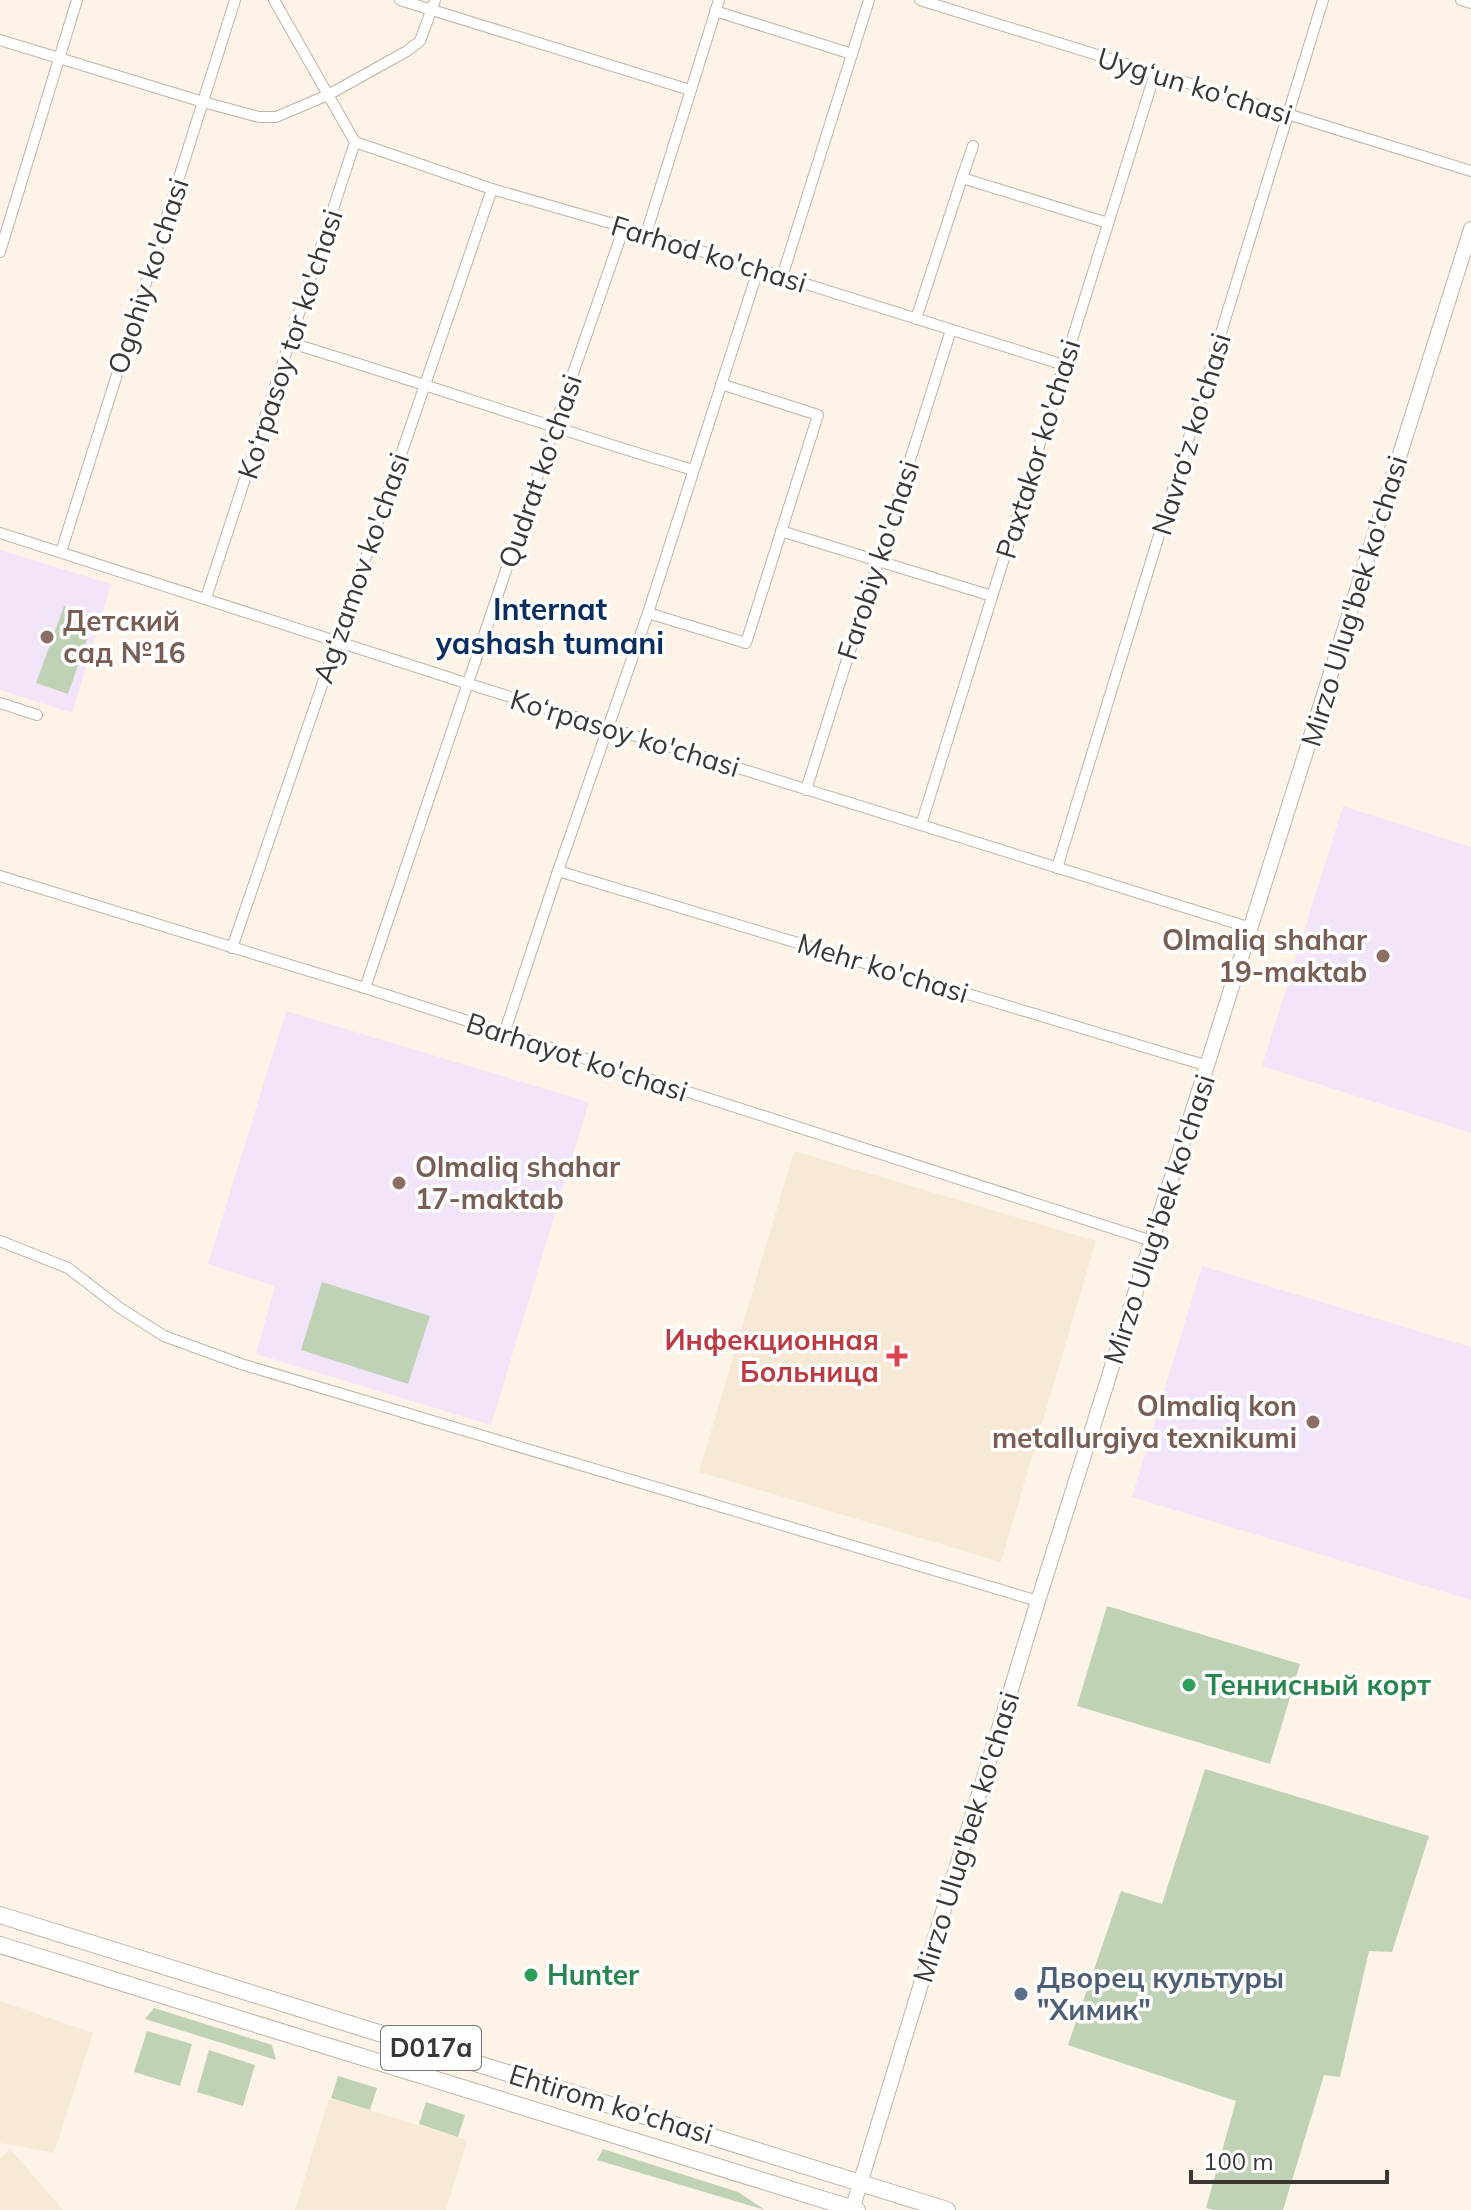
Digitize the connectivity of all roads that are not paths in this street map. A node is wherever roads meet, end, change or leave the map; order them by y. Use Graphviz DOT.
graph roads {
  1 [pos="77,0"];
  2 [pos="235,0"];
  3 [pos="274,0"];
  4 [pos="400,0"];
  5 [pos="869,0"];
  6 [pos="920,0"];
  7 [pos="1323,0"];
  8 [pos="1461,0"];
  9 [pos="1471,3"];
  10 [pos="434,5"];
  11 [pos="717,6"];
  12 [pos="0,40"];
  13 [pos="852,54"];
  14 [pos="58,59"];
  15 [pos="1155,73"];
  16 [pos="690,90"];
  17 [pos="328,95"];
  18 [pos="203,102"];
  19 [pos="1289,115"];
  20 [pos="355,142"];
  21 [pos="973,146"];
  22 [pos="1471,171"];
  23 [pos="962,178"];
  24 [pos="492,189"];
  25 [pos="1108,223"];
  26 [pos="624,227"];
  27 [pos="1471,229"];
  28 [pos="646,234"];
  29 [pos="0,252"];
  30 [pos="758,270"];
  31 [pos="782,277"];
  32 [pos="916,319"];
  33 [pos="951,330"];
  34 [pos="291,343"];
  35 [pos="1064,365"];
  36 [pos="424,383"];
  37 [pos="721,384"];
  38 [pos="554,428"];
  39 [pos="693,470"];
  40 [pos="781,531"];
  41 [pos="0,533"];
  42 [pos="61,552"];
  43 [pos="877,560"];
  44 [pos="992,596"];
  45 [pos="206,598"];
  46 [pos="648,613"];
  47 [pos="337,641"];
  48 [pos="469,684"];
  49 [pos="0,703"];
  50 [pos="37,715"];
  51 [pos="608,726"];
  52 [pos="806,790"];
  53 [pos="921,825"];
  54 [pos="1057,868"];
  55 [pos="558,871"];
  56 [pos="0,876"];
  57 [pos="1251,928"];
  58 [pos="232,948"];
  59 [pos="365,988"];
  60 [pos="504,1034"];
  61 [pos="1208,1066"];
  62 [pos="0,1241"];
  63 [pos="1152,1241"];
  64 [pos="1038,1601"];
  65 [pos="0,1915"];
  66 [pos="0,1945"];
  67 [pos="861,2182"];
  68 [pos="854,2210"];
  69 [pos="947,2210"];
  1 -- 14 [label="street"];
  2 -- 18 [label="street, Ogohiy ko'chasi"];
  3 -- 17 [label="street"];
  4 -- 10 [label="street"];
  5 -- 13 [label="street"];
  6 -- 15 [label="street, Uyg‘un ko'chasi"];
  7 -- 19 [label="street, Navro‘z ko'chasi"];
  8 -- 9 [label="street"];
  10 -- 16 [label="street"];
  10 -- 17 [label="street"];
  11 -- 13 [label="street"];
  11 -- 16 [label="street"];
  12 -- 14 [label="street"];
  13 -- 31 [label="street"];
  14 -- 18 [label="street"];
  14 -- 29 [label="street"];
  15 -- 19 [label="street, Uyg‘un ko'chasi"];
  15 -- 25 [label="street, Paxtakor ko'chasi"];
  16 -- 28 [label="street"];
  17 -- 18 [label="street"];
  17 -- 20 [label="street"];
  18 -- 42 [label="street, Ogohiy ko'chasi"];
  19 -- 22 [label="street, Uyg‘un ko'chasi"];
  19 -- 54 [label="street, Navro‘z ko'chasi"];
  20 -- 24 [label="street, Farhod ko'chasi"];
  20 -- 34 [label="street, Ko‘rpasoy tor ko'chasi"];
  21 -- 23 [label="street"];
  23 -- 25 [label="street"];
  23 -- 32 [label="street"];
  24 -- 26 [label="street, Farhod ko'chasi"];
  24 -- 36 [label="street, Ag‘zamov ko'chasi"];
  25 -- 35 [label="street, Paxtakor ko'chasi"];
  26 -- 28 [label="street, Farhod ko'chasi"];
  26 -- 38 [label="street, Qudrat ko'chasi"];
  27 -- 57 [label="main road, Mirzo Ulug'bek ko'chasi"];
  28 -- 30 [label="street, Farhod ko'chasi"];
  30 -- 31 [label="street, Farhod ko'chasi"];
  30 -- 37 [label="street"];
  31 -- 32 [label="street, Farhod ko'chasi"];
  32 -- 33 [label="street, Farhod ko'chasi"];
  33 -- 35 [label="street, Farhod ko'chasi"];
  33 -- 43 [label="street, Farobiy ko'chasi"];
  34 -- 36 [label="street"];
  34 -- 45 [label="street, Ko‘rpasoy tor ko'chasi"];
  35 -- 44 [label="street, Paxtakor ko'chasi"];
  36 -- 38 [label="street"];
  36 -- 47 [label="street, Ag‘zamov ko'chasi"];
  37 -- 39 [label="street"];
  37 -- 40 [label="street"];
  38 -- 39 [label="street"];
  38 -- 48 [label="street, Qudrat ko'chasi"];
  39 -- 46 [label="street"];
  40 -- 43 [label="street"];
  40 -- 46 [label="street"];
  41 -- 42 [label="street, Ko‘rpasoy ko'chasi"];
  42 -- 45 [label="street, Ko‘rpasoy ko'chasi"];
  43 -- 44 [label="street"];
  43 -- 52 [label="street, Farobiy ko'chasi"];
  44 -- 53 [label="street, Paxtakor ko'chasi"];
  45 -- 47 [label="street, Ko‘rpasoy ko'chasi"];
  46 -- 51 [label="street"];
  47 -- 48 [label="street, Ko‘rpasoy ko'chasi"];
  47 -- 58 [label="street, Ag‘zamov ko'chasi"];
  48 -- 51 [label="street, Ko‘rpasoy ko'chasi"];
  48 -- 59 [label="street, Qudrat ko'chasi"];
  49 -- 50 [label="street"];
  51 -- 52 [label="street, Ko‘rpasoy ko'chasi"];
  51 -- 55 [label="street"];
  52 -- 53 [label="street, Ko‘rpasoy ko'chasi"];
  53 -- 54 [label="street, Ko‘rpasoy ko'chasi"];
  54 -- 57 [label="street, Ko‘rpasoy ko'chasi"];
  55 -- 60 [label="street"];
  55 -- 61 [label="street, Mehr ko'chasi"];
  56 -- 58 [label="street, Barhayot ko'chasi"];
  57 -- 61 [label="main road, Mirzo Ulug'bek ko'chasi"];
  58 -- 59 [label="street, Barhayot ko'chasi"];
  59 -- 60 [label="street, Barhayot ko'chasi"];
  60 -- 63 [label="street, Barhayot ko'chasi"];
  61 -- 63 [label="main road, Mirzo Ulug'bek ko'chasi"];
  62 -- 64 [label="street"];
  63 -- 64 [label="main road, Mirzo Ulug'bek ko'chasi"];
  64 -- 67 [label="main road, Mirzo Ulug'bek ko'chasi"];
  65 -- 67 [label="main road, Ehtirom ko'chasi / D017a"];
  66 -- 68 [label="main road, Ehtirom ko'chasi / D017a"];
  67 -- 68 [label="main road, Mirzo Ulug'bek ko'chasi"];
  67 -- 69 [label="main road, Ehtirom ko'chasi / D017a"];
}
